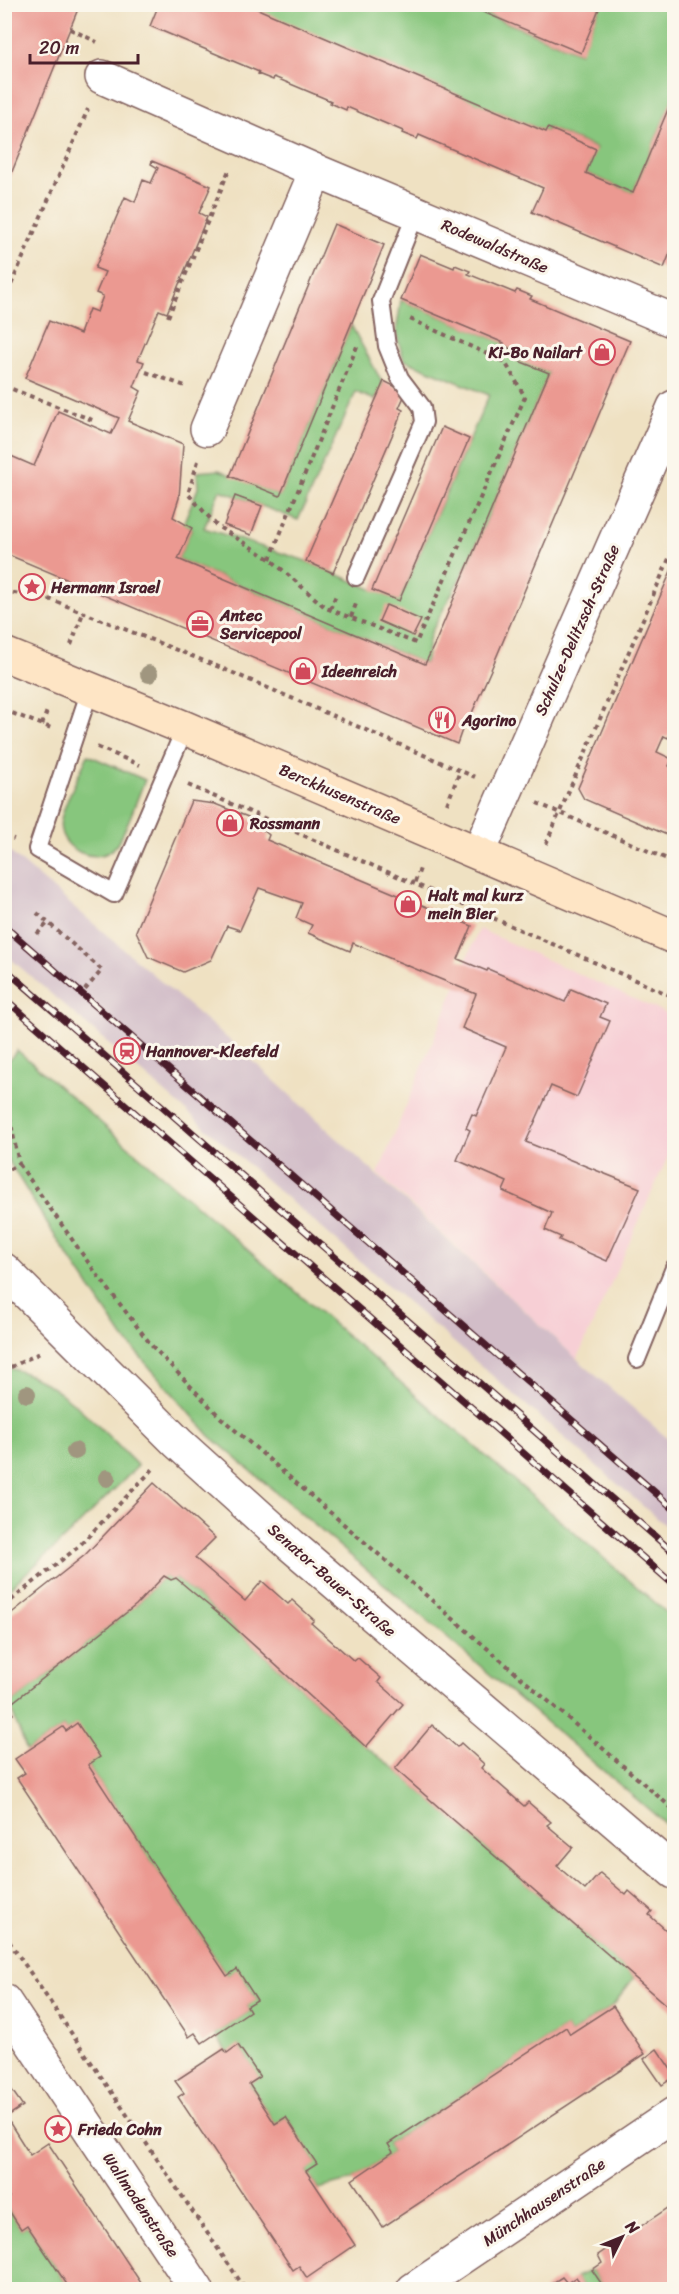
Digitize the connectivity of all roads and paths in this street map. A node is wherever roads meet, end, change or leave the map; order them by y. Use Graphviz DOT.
graph roads {
  1 [pos="102,77"];
  2 [pos="242,138"];
  3 [pos="316,171"];
  4 [pos="416,213"];
  5 [pos="4,300"];
  6 [pos="381,304"];
  7 [pos="168,317"];
  8 [pos="675,321"];
  9 [pos="146,372"];
  10 [pos="4,386"];
  11 [pos="220,398"];
  12 [pos="674,411"];
  13 [pos="95,421"];
  14 [pos="207,429"];
  15 [pos="675,547"];
  16 [pos="270,559"];
  17 [pos="357,577"];
  18 [pos="4,591"];
  19 [pos="4,654"];
  20 [pos="90,690"];
  21 [pos="4,710"];
  22 [pos="185,728"];
  23 [pos="74,738"];
  24 [pos="165,776"];
  25 [pos="506,790"];
  26 [pos="559,812"];
  27 [pos="479,852"];
  28 [pos="675,862"];
  29 [pos="532,876"];
  30 [pos="37,934"];
  31 [pos="675,937"];
  32 [pos="84,991"];
  33 [pos="675,997"];
  34 [pos="4,1101"];
  35 [pos="19,1164"];
  36 [pos="4,1172"];
  37 [pos="675,1268"];
  38 [pos="4,1270"];
  39 [pos="637,1359"];
  40 [pos="178,1443"];
  41 [pos="4,1606"];
  42 [pos="675,1810"];
  43 [pos="675,1872"];
  44 [pos="4,1934"];
  45 [pos="4,2001"];
  46 [pos="675,2114"];
  47 [pos="197,2289"];
  48 [pos="246,2289"];
  49 [pos="413,2289"];
  1 -- 2 [label="street, Rodewaldstraße"];
  1 -- 5 [label="path"];
  2 -- 3 [label="street, Rodewaldstraße"];
  2 -- 7 [label="path"];
  3 -- 4 [label="street, Rodewaldstraße"];
  3 -- 11 [label="street"];
  4 -- 6 [label="lane"];
  4 -- 8 [label="street, Rodewaldstraße"];
  6 -- 16 [label="path"];
  6 -- 16 [label="path"];
  6 -- 17 [label="lane"];
  9 -- 11 [label="path"];
  10 -- 13 [label="path"];
  11 -- 14 [label="street"];
  12 -- 25 [label="street, Schulze-Delitzsch-Straße"];
  14 -- 16 [label="path"];
  15 -- 26 [label="path"];
  18 -- 25 [label="path"];
  19 -- 20 [label="street, Berckhusenstraße"];
  20 -- 22 [label="street, Berckhusenstraße"];
  20 -- 23 [label="lane"];
  21 -- 23 [label="path"];
  22 -- 24 [label="lane"];
  22 -- 27 [label="street, Berckhusenstraße"];
  23 -- 24 [label="path"];
  23 -- 24 [label="lane"];
  24 -- 33 [label="path"];
  25 -- 26 [label="path"];
  25 -- 27 [label="street, Schulze-Delitzsch-Straße"];
  26 -- 28 [label="path"];
  26 -- 29 [label="path"];
  27 -- 29 [label="street, Berckhusenstraße"];
  29 -- 31 [label="street, Berckhusenstraße"];
  30 -- 32 [label="path"];
  34 -- 35 [label="path"];
  35 -- 36 [label="path"];
  35 -- 42 [label="path"];
  37 -- 39 [label="lane"];
  38 -- 40 [label="street, Senator-Bauer-Straße"];
  40 -- 41 [label="path"];
  40 -- 43 [label="street, Senator-Bauer-Straße"];
  44 -- 48 [label="path"];
  45 -- 47 [label="street, Wallmodenstraße"];
  46 -- 49 [label="street, Münchhausenstraße"];
}
